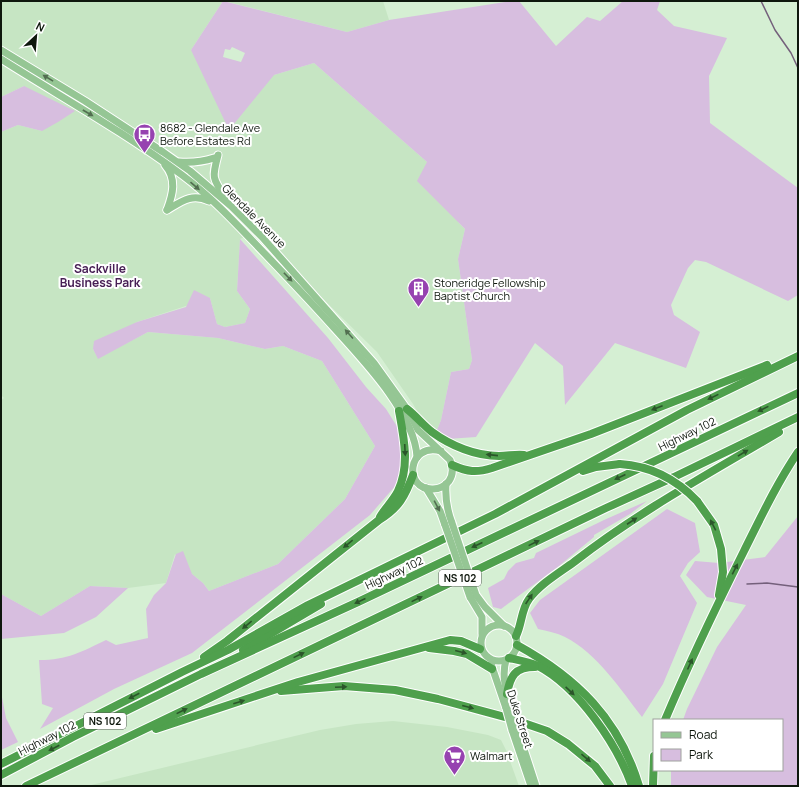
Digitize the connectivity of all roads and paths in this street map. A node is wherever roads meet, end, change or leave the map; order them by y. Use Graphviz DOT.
graph roads {
  1 [pos="1,50"];
  2 [pos="1,59"];
  3 [pos="158,158"];
  4 [pos="178,162"];
  5 [pos="217,205"];
  6 [pos="231,206"];
  7 [pos="798,354"];
  8 [pos="798,392"];
  9 [pos="403,410"];
  10 [pos="798,417"];
  11 [pos="798,420"];
  12 [pos="441,452"];
  13 [pos="798,452"];
  14 [pos="531,455"];
  15 [pos="417,457"];
  16 [pos="452,465"];
  17 [pos="413,474"];
  18 [pos="446,484"];
  19 [pos="547,486"];
  20 [pos="426,488"];
  21 [pos="379,520"];
  22 [pos="448,524"];
  23 [pos="354,584"];
  24 [pos="473,596"];
  25 [pos="717,604"];
  26 [pos="504,626"];
  27 [pos="482,634"];
  28 [pos="516,636"];
  29 [pos="517,644"];
  30 [pos="426,647"];
  31 [pos="480,649"];
  32 [pos="489,658"];
  33 [pos="507,659"];
  34 [pos="539,667"];
  35 [pos="492,669"];
  36 [pos="182,672"];
  37 [pos="201,674"];
  38 [pos="274,690"];
  39 [pos="507,694"];
  40 [pos="509,709"];
  41 [pos="665,719"];
  42 [pos="515,730"];
  43 [pos="122,740"];
  44 [pos="1,765"];
  45 [pos="654,771"];
  46 [pos="1,775"];
  47 [pos="26,786"];
  48 [pos="531,786"];
  49 [pos="536,786"];
  50 [pos="610,786"];
  51 [pos="632,786"];
  52 [pos="639,786"];
  53 [pos="653,786"];
  4 -- 1 [label="main road, Glendale Avenue, one-way"];
  2 -- 3 [label="main road, Glendale Avenue, one-way"];
  3 -- 5 [label="main road, Glendale Avenue, one-way"];
  3 -- 5 [label="main road"];
  4 -- 6 [label="main road, Glendale Avenue"];
  4 -- 6 [label="main road"];
  5 -- 9 [label="main road, Glendale Avenue, one-way"];
  9 -- 6 [label="main road, Glendale Avenue, one-way"];
  7 -- 14 [label="highway, one-way"];
  7 -- 19 [label="highway, one-way"];
  8 -- 37 [label="highway, Highway 102 / NS 102, one-way"];
  9 -- 12 [label="main road, Glendale Avenue"];
  14 -- 9 [label="highway, one-way"];
  9 -- 15 [label="main road, Glendale Avenue"];
  9 -- 21 [label="highway, one-way"];
  43 -- 10 [label="highway, NS 102, one-way"];
  28 -- 11 [label="highway, one-way"];
  12 -- 15 [label="main road"];
  12 -- 16 [label="main road, Glendale Avenue"];
  25 -- 13 [label="highway, one-way"];
  14 -- 16 [label="highway"];
  15 -- 17 [label="main road, Glendale Avenue"];
  16 -- 18 [label="main road"];
  17 -- 20 [label="main road"];
  17 -- 21 [label="highway"];
  18 -- 20 [label="main road"];
  18 -- 22 [label="main road"];
  19 -- 23 [label="highway"];
  25 -- 19 [label="highway, one-way, bridge"];
  20 -- 22 [label="main road, one-way"];
  21 -- 36 [label="highway, one-way"];
  22 -- 24 [label="main road, bridge"];
  23 -- 36 [label="highway"];
  23 -- 37 [label="highway"];
  24 -- 26 [label="main road"];
  24 -- 27 [label="main road"];
  41 -- 25 [label="highway, one-way"];
  26 -- 27 [label="main road"];
  26 -- 28 [label="main road"];
  27 -- 31 [label="main road"];
  28 -- 29 [label="main road"];
  29 -- 33 [label="main road"];
  29 -- 52 [label="highway"];
  30 -- 31 [label="highway"];
  30 -- 35 [label="highway, one-way"];
  30 -- 38 [label="highway"];
  31 -- 32 [label="main road"];
  32 -- 33 [label="main road"];
  32 -- 35 [label="main road, Duke Street"];
  33 -- 34 [label="highway"];
  33 -- 39 [label="main road, Duke Street"];
  34 -- 39 [label="highway"];
  34 -- 51 [label="highway, one-way"];
  35 -- 40 [label="main road, Duke Street"];
  36 -- 44 [label="highway, one-way"];
  37 -- 46 [label="highway, Highway 102 / NS 102, one-way"];
  43 -- 38 [label="highway, one-way"];
  38 -- 50 [label="highway, one-way"];
  39 -- 40 [label="main road, Duke Street"];
  40 -- 42 [label="main road, Duke Street, bridge"];
  42 -- 48 [label="main road, Duke Street"];
  42 -- 49 [label="main road, Duke Street"];
  43 -- 47 [label="highway, NS 102"];
  45 -- 53 [label="highway"];
}
